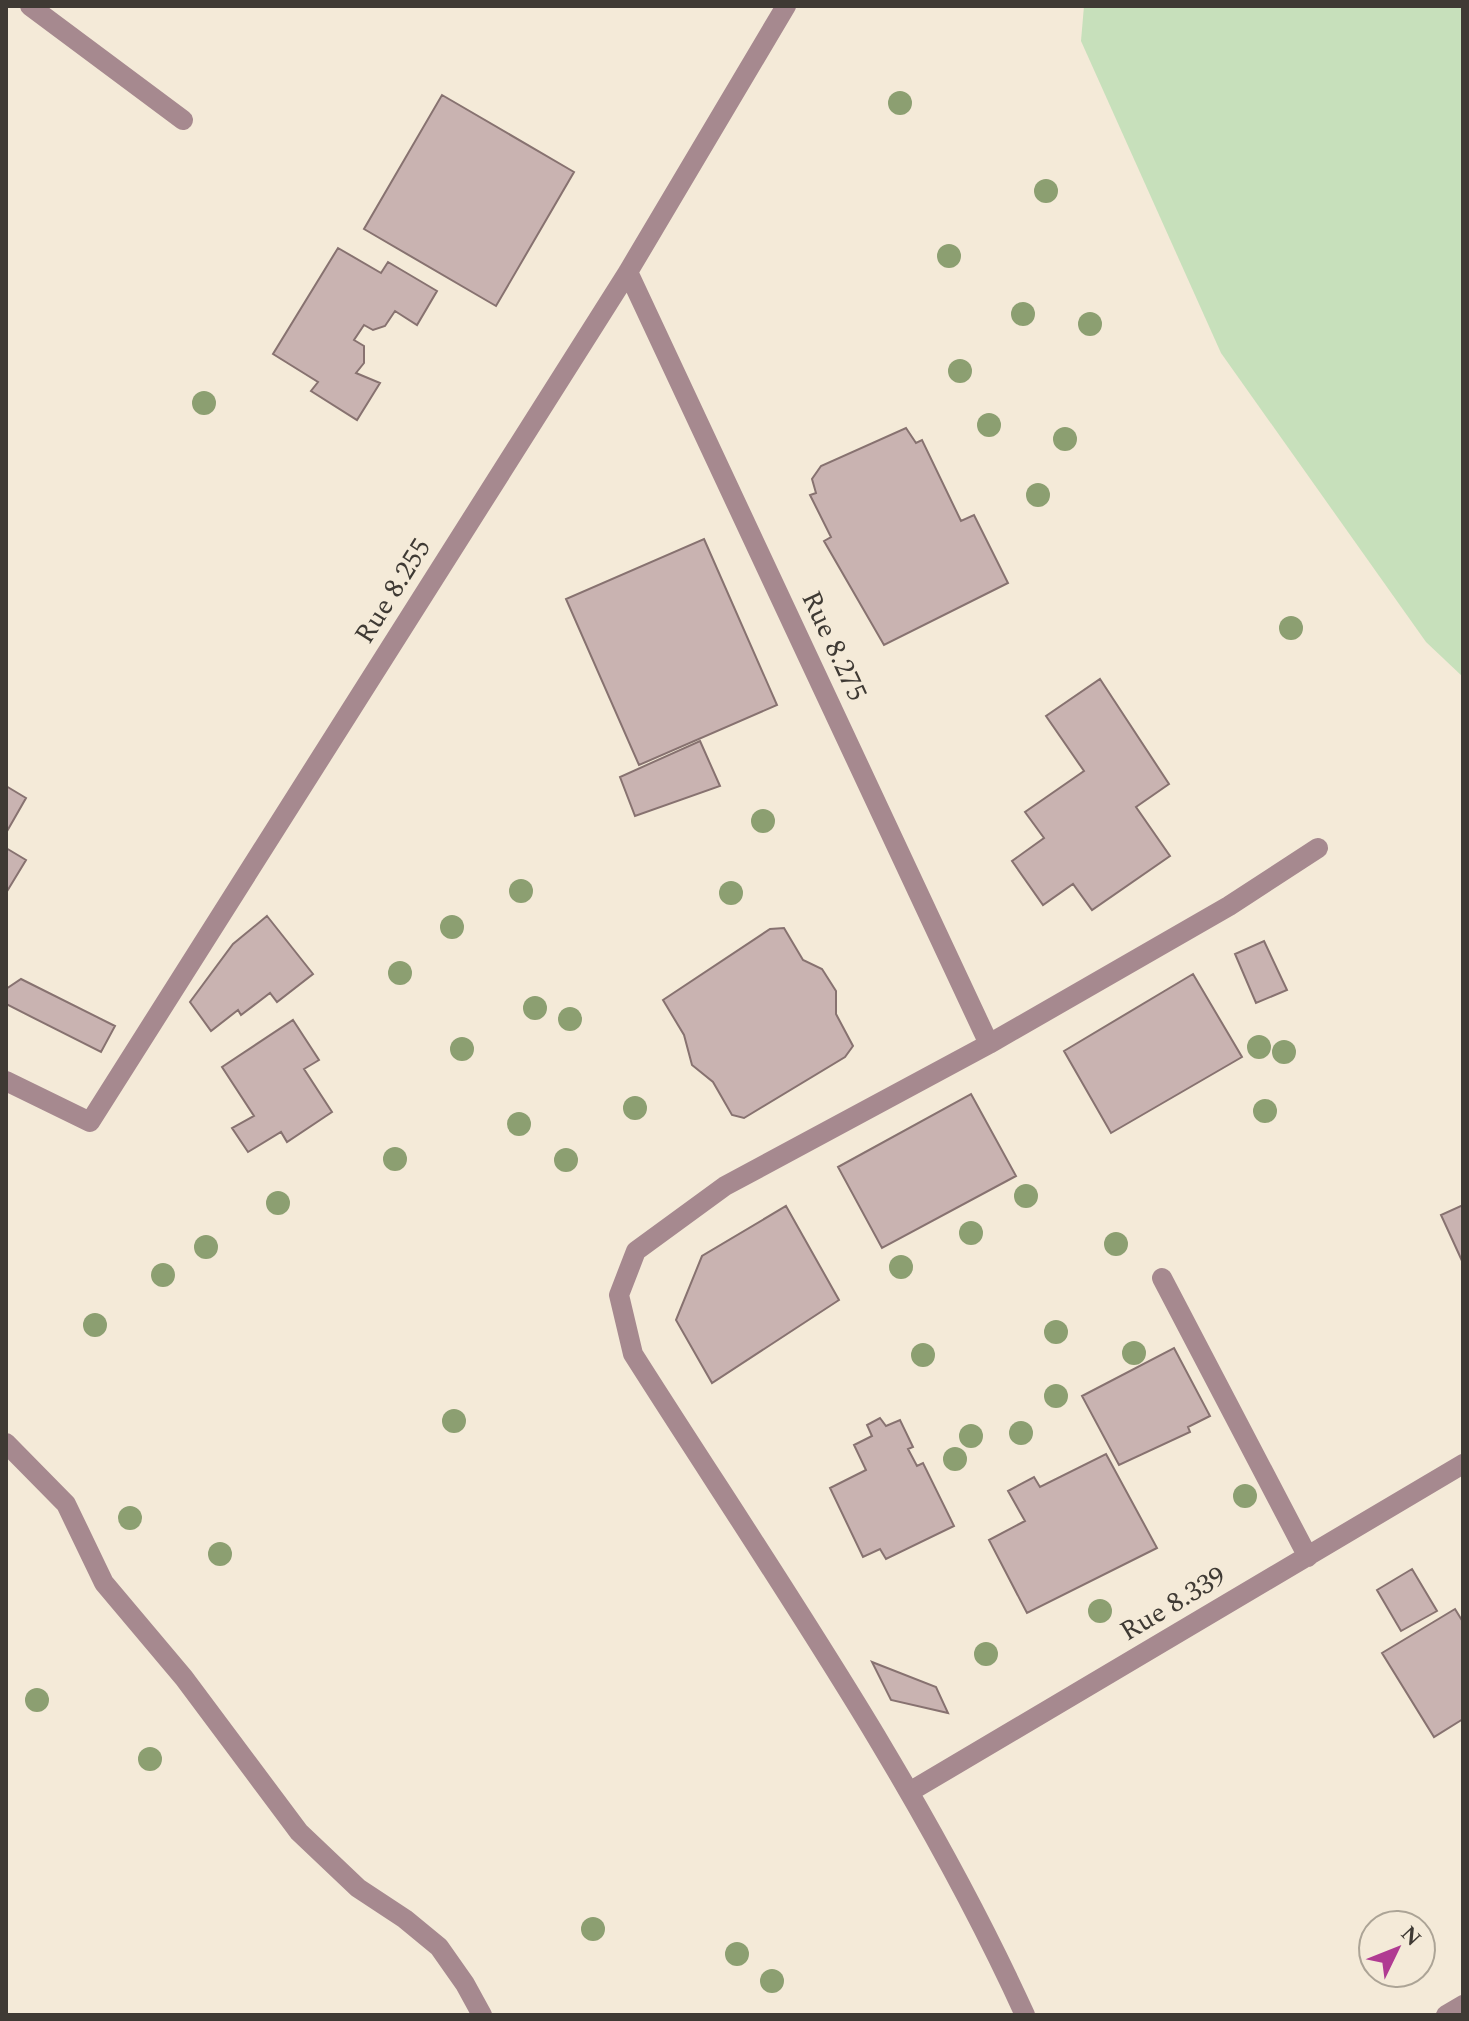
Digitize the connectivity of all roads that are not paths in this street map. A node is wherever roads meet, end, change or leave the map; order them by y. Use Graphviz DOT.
graph roads {
  1 [pos="30,6"];
  2 [pos="786,6"];
  3 [pos="183,120"];
  4 [pos="628,272"];
  5 [pos="1318,848"];
  6 [pos="989,1044"];
  7 [pos="6,1081"];
  8 [pos="1162,1278"];
  9 [pos="6,1443"];
  10 [pos="1463,1464"];
  11 [pos="1308,1557"];
  12 [pos="911,1791"];
  13 [pos="1463,2005"];
  14 [pos="482,2015"];
  15 [pos="1025,2015"];
  16 [pos="1446,2015"];
  1 -- 3 [label="street"];
  2 -- 4 [label="street, Rue 8.255"];
  4 -- 6 [label="street, Rue 8.275"];
  4 -- 7 [label="street, Rue 8.255"];
  5 -- 6 [label="street"];
  6 -- 12 [label="street"];
  8 -- 11 [label="street"];
  9 -- 14 [label="street"];
  10 -- 11 [label="street, Rue 8.339"];
  11 -- 12 [label="street, Rue 8.339"];
  12 -- 15 [label="street"];
  13 -- 16 [label="street"];
}
